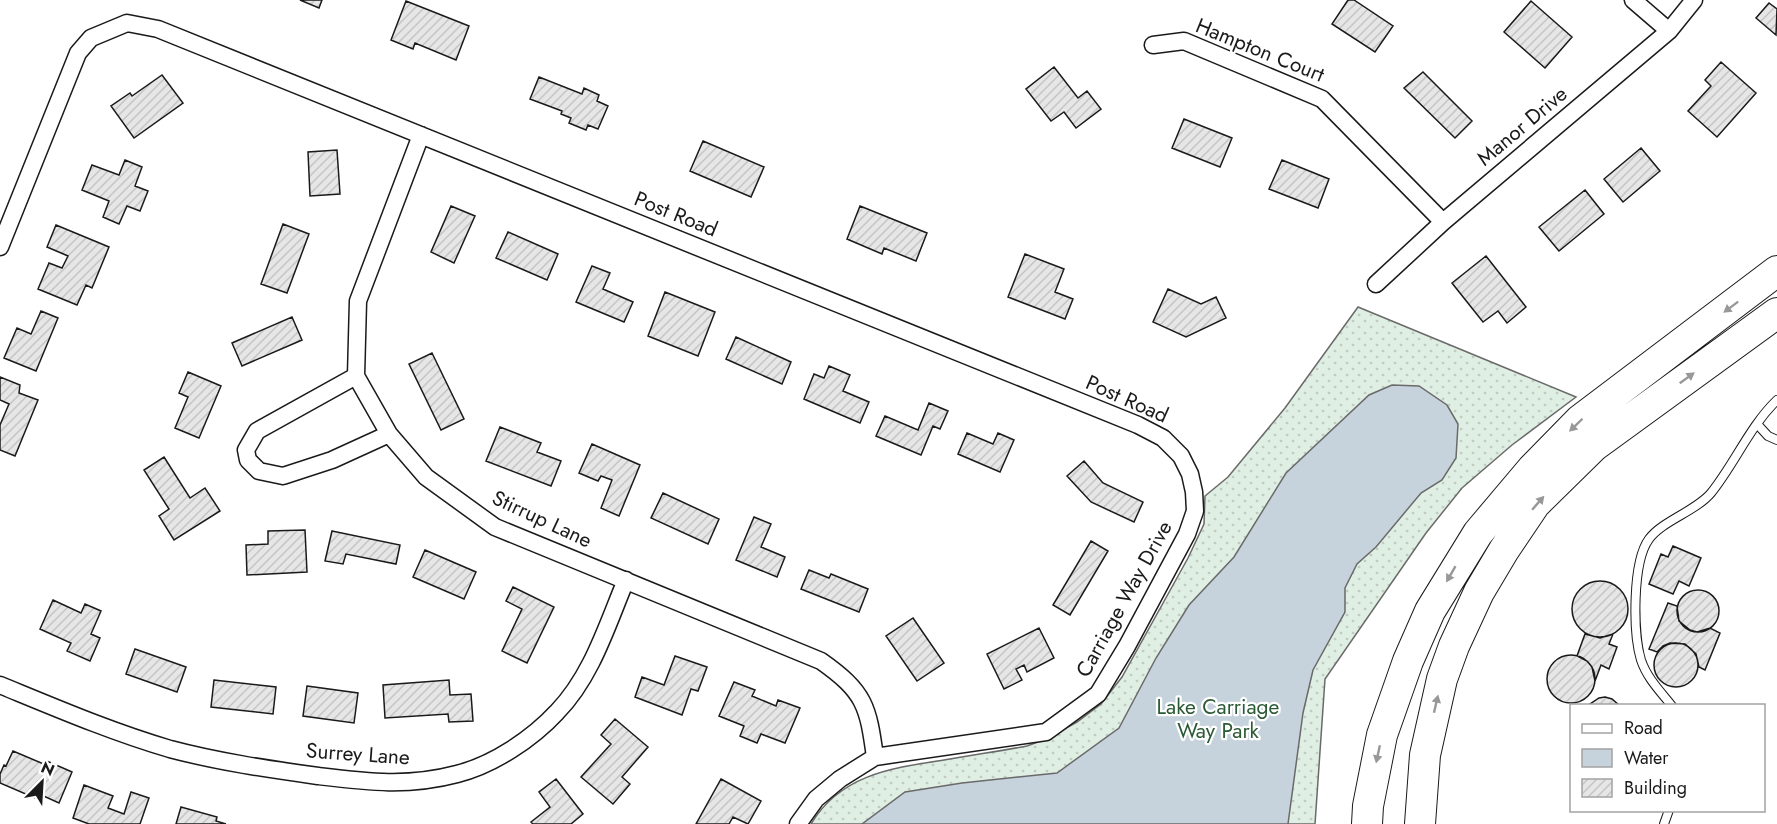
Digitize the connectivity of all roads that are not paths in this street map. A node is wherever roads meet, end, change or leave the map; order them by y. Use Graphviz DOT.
graph roads {
  1 [pos="1633,0"];
  2 [pos="1694,0"];
  3 [pos="1669,31"];
  4 [pos="1153,45"];
  5 [pos="421,135"];
  6 [pos="1443,222"];
  7 [pos="0,247"];
  8 [pos="1777,271"];
  9 [pos="1376,284"];
  10 [pos="1777,313"];
  11 [pos="356,376"];
  12 [pos="1777,400"];
  13 [pos="1757,424"];
  14 [pos="389,434"];
  15 [pos="1777,440"];
  16 [pos="1190,474"];
  17 [pos="626,580"];
  18 [pos="0,685"];
  19 [pos="1671,704"];
  20 [pos="875,757"];
  21 [pos="798,824"];
  22 [pos="1367,824"];
  23 [pos="1420,824"];
  1 -- 3 [label="street"];
  2 -- 3 [label="street, Manor Drive"];
  3 -- 6 [label="street, Manor Drive"];
  4 -- 6 [label="street, Hampton Court"];
  5 -- 7 [label="street, Post Road"];
  5 -- 11 [label="street"];
  5 -- 16 [label="street, Post Road"];
  6 -- 9 [label="street, Manor Drive"];
  8 -- 22 [label="highway, one-way"];
  23 -- 10 [label="highway, one-way"];
  11 -- 14 [label="street, Stirrup Lane"];
  11 -- 14 [label="street"];
  12 -- 13 [label="lane"];
  13 -- 15 [label="lane"];
  13 -- 19 [label="lane"];
  14 -- 17 [label="street, Stirrup Lane"];
  16 -- 20 [label="street, Carriage Way Drive"];
  17 -- 18 [label="street, Surrey Lane"];
  17 -- 20 [label="street, Stirrup Lane"];
  20 -- 21 [label="street, Carriage Way Drive"];
}
